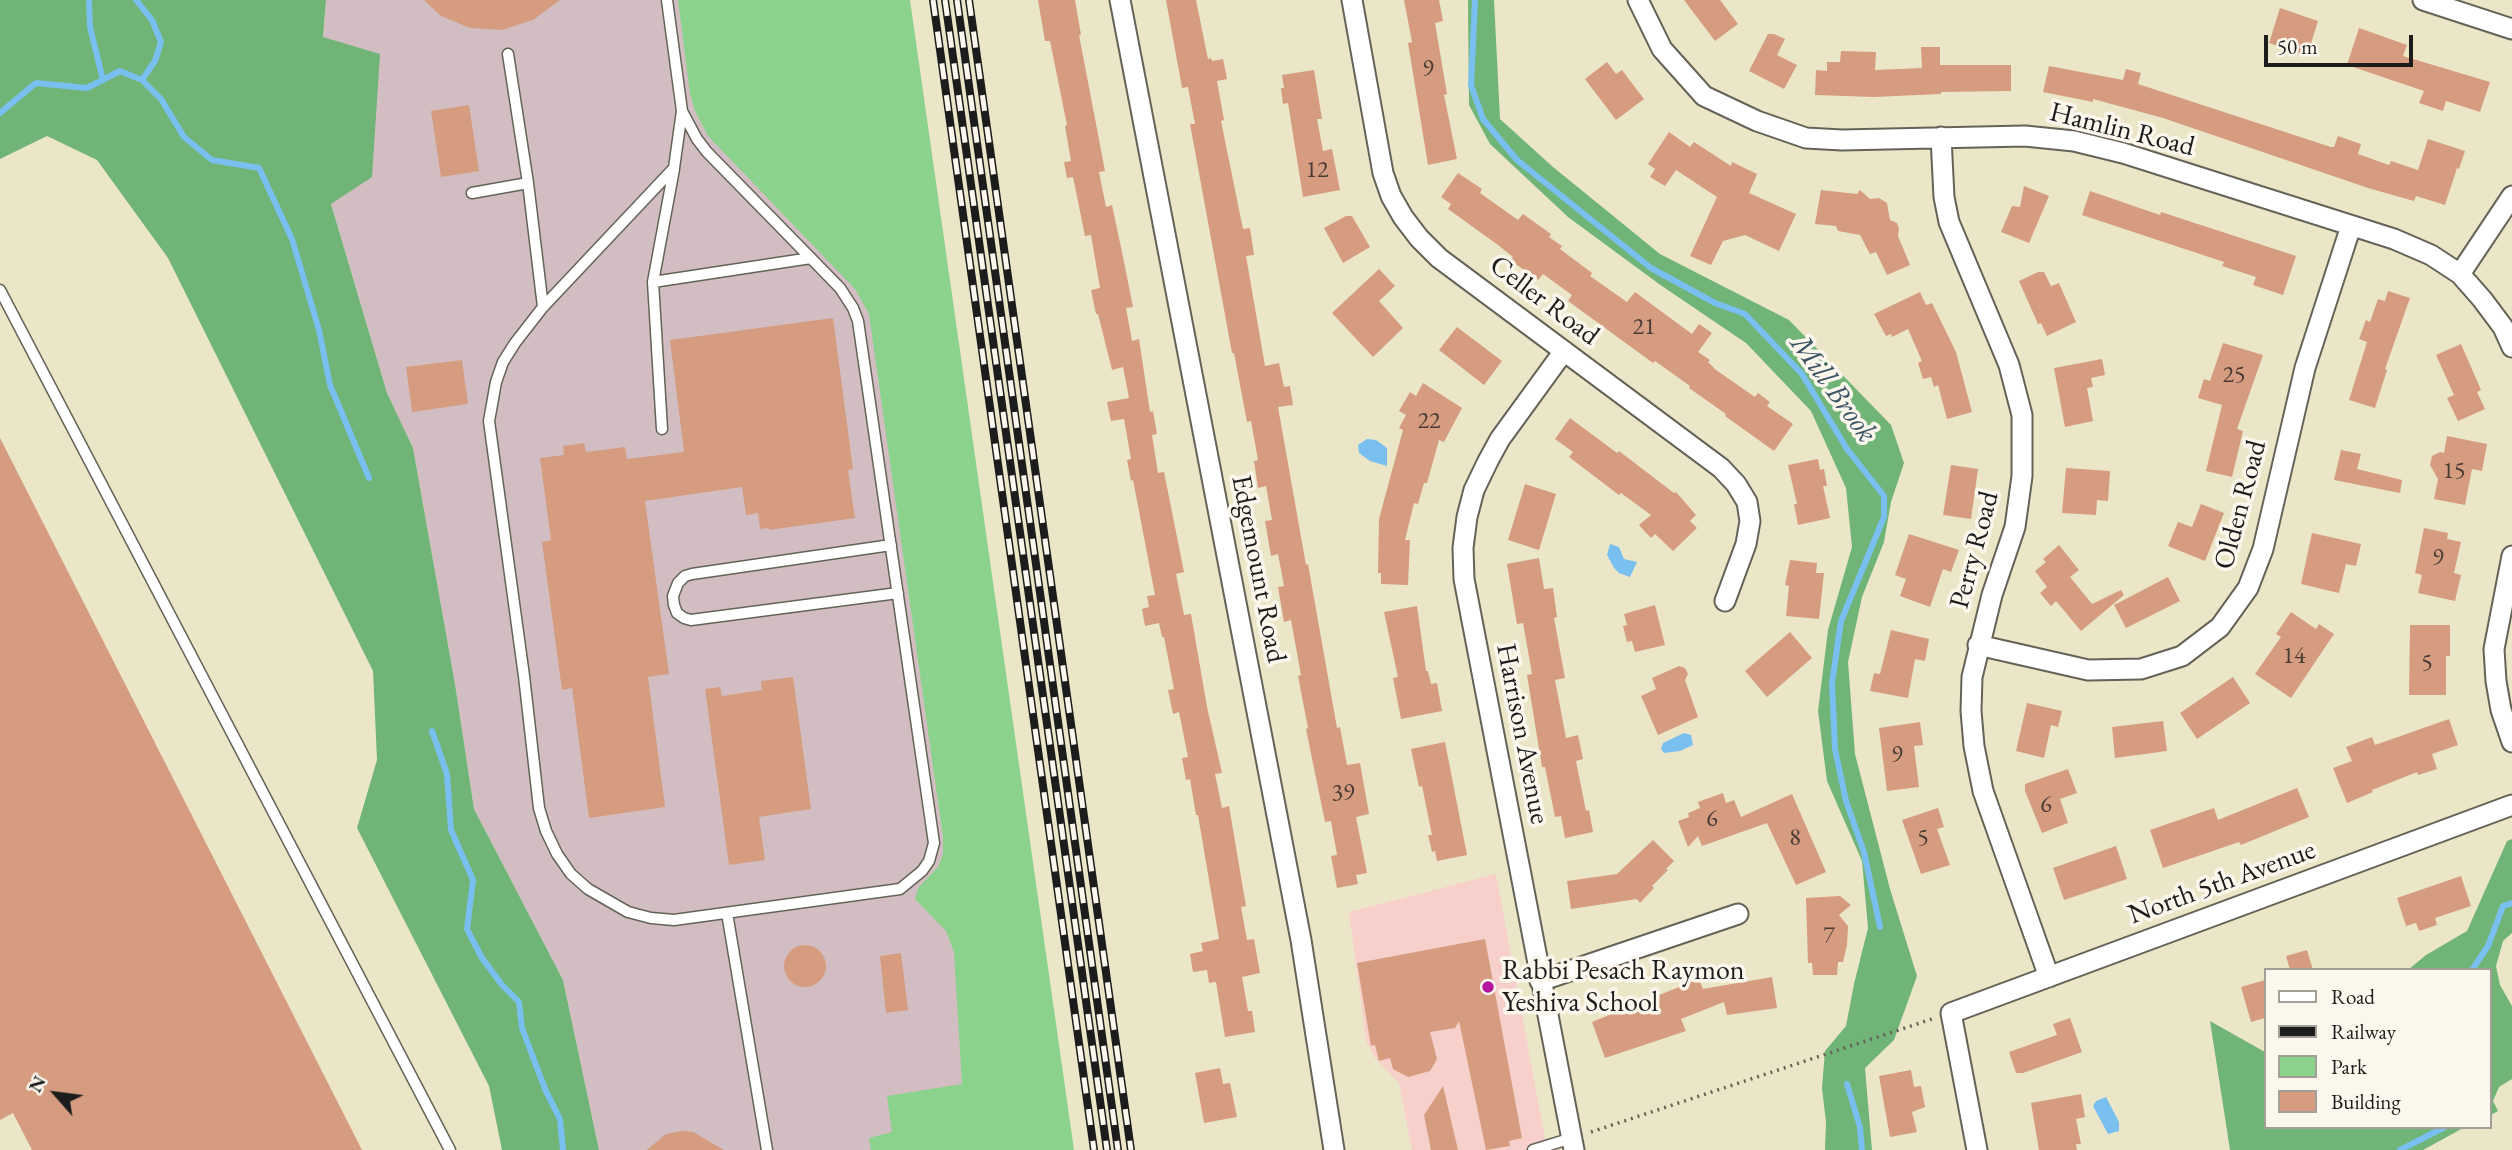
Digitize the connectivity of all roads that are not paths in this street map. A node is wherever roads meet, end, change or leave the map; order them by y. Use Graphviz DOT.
graph roads {
  1 [pos="667,0"];
  2 [pos="1120,0"];
  3 [pos="1352,0"];
  4 [pos="1638,0"];
  5 [pos="2424,0"];
  6 [pos="2512,29"];
  7 [pos="509,54"];
  8 [pos="682,111"];
  9 [pos="1941,137"];
  10 [pos="674,168"];
  11 [pos="528,183"];
  12 [pos="472,193"];
  13 [pos="2512,196"];
  14 [pos="2351,226"];
  15 [pos="811,258"];
  16 [pos="2459,274"];
  17 [pos="653,282"];
  18 [pos="0,290"];
  19 [pos="542,307"];
  20 [pos="2512,347"];
  21 [pos="1564,351"];
  22 [pos="662,429"];
  23 [pos="891,545"];
  24 [pos="2512,556"];
  25 [pos="898,593"];
  26 [pos="1726,601"];
  27 [pos="1978,645"];
  28 [pos="2512,742"];
  29 [pos="2512,805"];
  30 [pos="727,913"];
  31 [pos="1738,914"];
  32 [pos="2049,977"];
  33 [pos="1541,981"];
  34 [pos="1573,1144"];
  35 [pos="450,1150"];
  36 [pos="767,1150"];
  37 [pos="1334,1150"];
  38 [pos="1533,1150"];
  39 [pos="1977,1150"];
  1 -- 8 [label="lane"];
  2 -- 37 [label="street, Edgemount Road"];
  3 -- 21 [label="street, Celler Road"];
  4 -- 9 [label="street, Hamlin Road"];
  5 -- 6 [label="street"];
  7 -- 11 [label="lane"];
  8 -- 10 [label="lane"];
  8 -- 15 [label="lane"];
  9 -- 14 [label="street, Hamlin Road"];
  9 -- 27 [label="street, Perry Road"];
  10 -- 17 [label="lane"];
  10 -- 19 [label="lane"];
  11 -- 12 [label="lane"];
  11 -- 19 [label="lane"];
  13 -- 16 [label="street"];
  14 -- 16 [label="street, Hamlin Road"];
  14 -- 27 [label="street, Olden Road"];
  15 -- 17 [label="lane"];
  15 -- 23 [label="lane"];
  16 -- 20 [label="street, Hamlin Road"];
  17 -- 22 [label="lane"];
  18 -- 35 [label="lane"];
  19 -- 30 [label="lane"];
  21 -- 26 [label="street, Celler Road"];
  21 -- 33 [label="street, Harrison Avenue"];
  23 -- 25 [label="lane"];
  23 -- 25 [label="lane"];
  24 -- 28 [label="street"];
  25 -- 30 [label="lane"];
  27 -- 32 [label="street, Perry Road"];
  29 -- 32 [label="street, North 5th Avenue"];
  30 -- 36 [label="lane"];
  31 -- 33 [label="street"];
  32 -- 39 [label="street, North 5th Avenue"];
  33 -- 34 [label="street, Harrison Avenue"];
  34 -- 38 [label="lane"];
}
